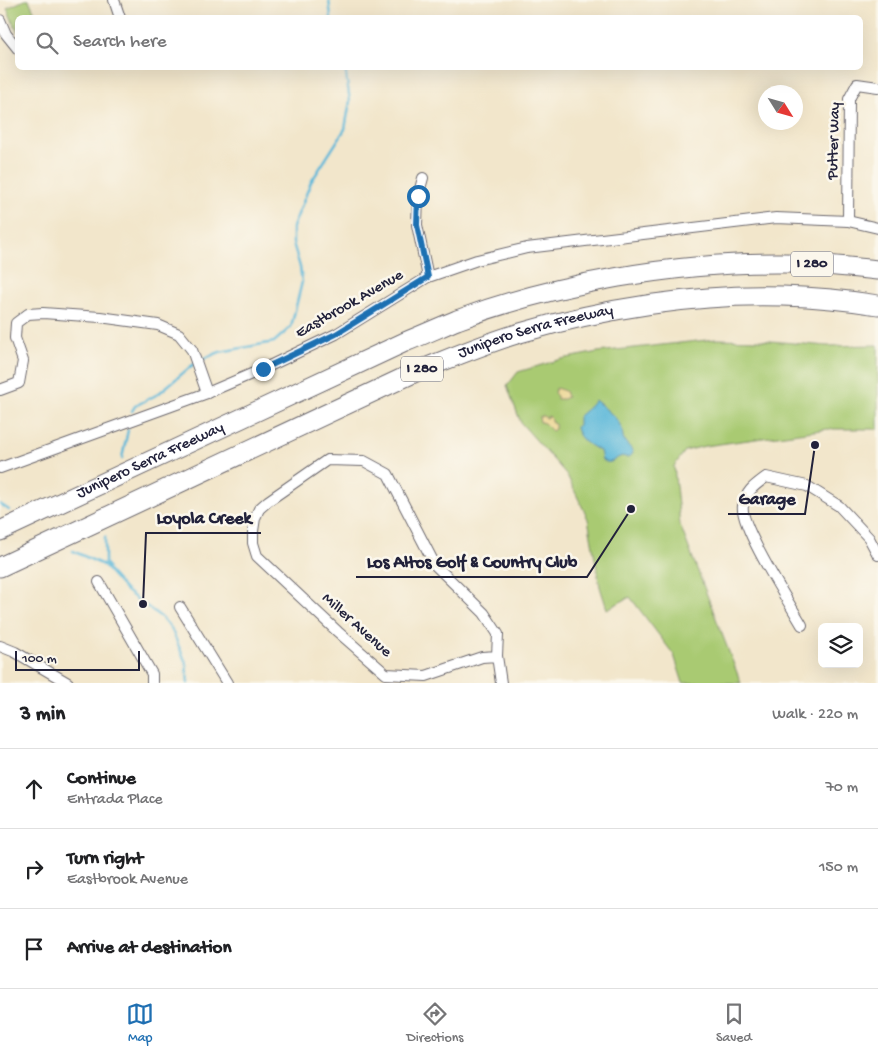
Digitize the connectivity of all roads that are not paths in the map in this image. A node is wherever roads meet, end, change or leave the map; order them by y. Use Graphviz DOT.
graph roads {
  1 [pos="114,0"];
  2 [pos="119,15"];
  3 [pos="0,20"];
  4 [pos="15,44"];
  5 [pos="878,86"];
  6 [pos="423,178"];
  7 [pos="848,222"];
  8 [pos="878,228"];
  9 [pos="878,270"];
  10 [pos="428,277"];
  11 [pos="878,304"];
  12 [pos="0,390"];
  13 [pos="207,393"];
  14 [pos="0,468"];
  15 [pos="0,531"];
  16 [pos="878,555"];
  17 [pos="0,567"];
  18 [pos="99,582"];
  19 [pos="180,607"];
  20 [pos="802,625"];
  21 [pos="0,646"];
  22 [pos="497,656"];
  23 [pos="68,683"];
  24 [pos="152,683"];
  25 [pos="227,683"];
  26 [pos="502,683"];
  1 -- 2 [label="street"];
  3 -- 4 [label="street"];
  5 -- 7 [label="street, Putter Way"];
  6 -- 10 [label="street"];
  7 -- 8 [label="street, Eastbrook Avenue"];
  7 -- 10 [label="street, Eastbrook Avenue"];
  9 -- 15 [label="highway, Junipero Serra Freeway / I 280"];
  10 -- 13 [label="street, Eastbrook Avenue"];
  11 -- 17 [label="highway, Junipero Serra Freeway / I 280"];
  12 -- 13 [label="street"];
  13 -- 14 [label="street, Eastbrook Avenue"];
  16 -- 20 [label="street"];
  18 -- 24 [label="street"];
  19 -- 25 [label="street"];
  21 -- 23 [label="street"];
  22 -- 22 [label="street, Miller Avenue"];
  22 -- 26 [label="street"];
}
